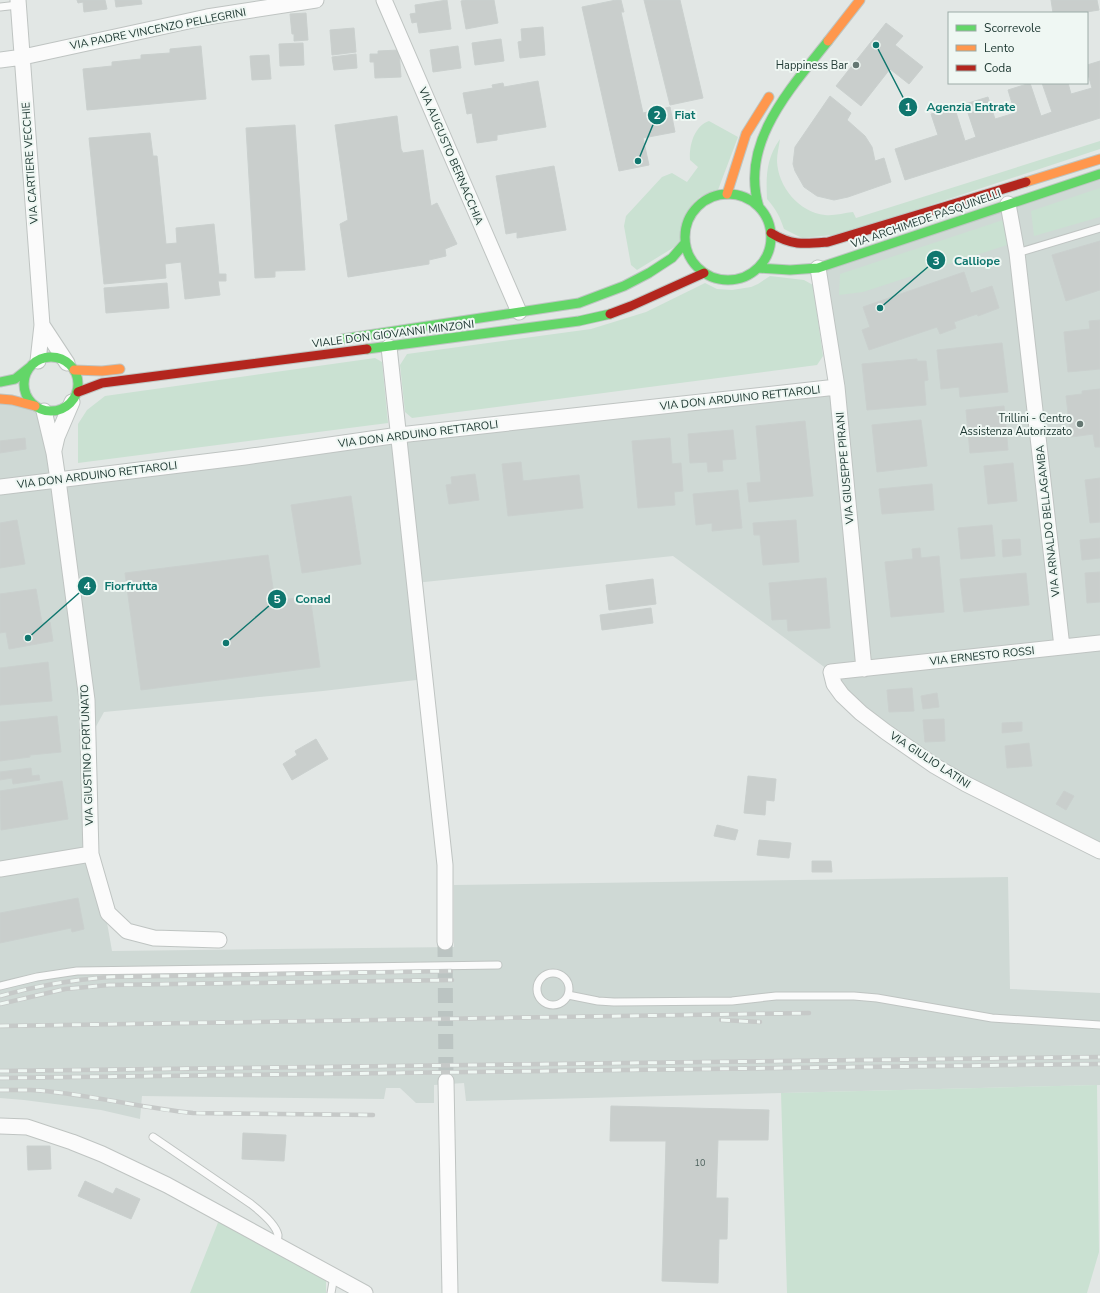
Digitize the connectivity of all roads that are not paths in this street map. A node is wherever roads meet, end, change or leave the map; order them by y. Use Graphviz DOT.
graph roads {
  1 [pos="316,0"];
  2 [pos="384,0"];
  3 [pos="860,0"];
  4 [pos="18,2"];
  5 [pos="0,7"];
  6 [pos="23,57"];
  7 [pos="0,60"];
  8 [pos="774,90"];
  9 [pos="1100,159"];
  10 [pos="1100,174"];
  11 [pos="727,194"];
  12 [pos="1008,204"];
  13 [pos="759,207"];
  14 [pos="1100,228"];
  15 [pos="771,233"];
  16 [pos="685,243"];
  17 [pos="1017,253"];
  18 [pos="758,268"];
  19 [pos="818,268"];
  20 [pos="704,272"];
  21 [pos="519,312"];
  22 [pos="42,325"];
  23 [pos="333,340"];
  24 [pos="389,347"];
  25 [pos="34,364"];
  26 [pos="71,366"];
  27 [pos="125,368"];
  28 [pos="0,382"];
  29 [pos="837,388"];
  30 [pos="75,397"];
  31 [pos="0,400"];
  32 [pos="39,408"];
  33 [pos="399,435"];
  34 [pos="54,453"];
  35 [pos="58,480"];
  36 [pos="0,488"];
  37 [pos="1100,643"];
  38 [pos="1062,647"];
  39 [pos="864,669"];
  40 [pos="1100,851"];
  41 [pos="91,854"];
  42 [pos="0,869"];
  43 [pos="219,940"];
  44 [pos="445,942"];
  45 [pos="498,965"];
  46 [pos="0,986"];
  47 [pos="568,995"];
  48 [pos="1100,1025"];
  49 [pos="446,1082"];
  50 [pos="0,1126"];
  51 [pos="153,1137"];
  52 [pos="277,1244"];
  53 [pos="334,1276"];
  54 [pos="331,1293"];
  55 [pos="365,1293"];
  56 [pos="450,1293"];
  1 -- 6 [label="street, VIA PADRE VINCENZO PELLEGRINI"];
  2 -- 21 [label="street, VIA AUGUSTO BERNACCHIA"];
  3 -- 13 [label="main road"];
  4 -- 5 [label="lane"];
  4 -- 6 [label="street, VIA CARTIERE VECCHIE"];
  6 -- 7 [label="street, VIA PADRE VINCENZO PELLEGRINI"];
  6 -- 22 [label="street, VIA CARTIERE VECCHIE"];
  8 -- 11 [label="main road"];
  9 -- 15 [label="main road, VIA ARCHIMEDE PASQUINELLI"];
  10 -- 12 [label="main road, VIA ARCHIMEDE PASQUINELLI"];
  11 -- 13 [label="main road"];
  11 -- 16 [label="main road"];
  12 -- 17 [label="street, VIA ARNALDO BELLAGAMBA"];
  12 -- 19 [label="main road, VIA ARCHIMEDE PASQUINELLI"];
  13 -- 15 [label="main road"];
  14 -- 17 [label="lane"];
  15 -- 18 [label="main road"];
  16 -- 20 [label="main road"];
  16 -- 21 [label="main road, VIALE DON GIOVANNI MINZONI"];
  17 -- 38 [label="street, VIA ARNALDO BELLAGAMBA"];
  18 -- 19 [label="main road, VIA ARCHIMEDE PASQUINELLI"];
  18 -- 20 [label="main road"];
  19 -- 29 [label="street, VIA GIUSEPPE PIRANI"];
  20 -- 24 [label="main road, VIALE DON GIOVANNI MINZONI"];
  21 -- 23 [label="main road, VIALE DON GIOVANNI MINZONI"];
  22 -- 25 [label="street, VIA CARTIERE VECCHIE"];
  22 -- 26 [label="street, VIA CARTIERE VECCHIE"];
  24 -- 30 [label="main road, VIALE DON GIOVANNI MINZONI"];
  24 -- 33 [label="street"];
  25 -- 26 [label="main road"];
  25 -- 28 [label="main road"];
  25 -- 32 [label="main road"];
  26 -- 27 [label="main road"];
  26 -- 30 [label="main road"];
  29 -- 33 [label="street, VIA DON ARDUINO RETTAROLI"];
  29 -- 39 [label="street, VIA GIUSEPPE PIRANI"];
  30 -- 32 [label="main road, VIALE DON GIOVANNI MINZONI"];
  30 -- 34 [label="street, VIA GIUSTINO FORTUNATO"];
  31 -- 32 [label="main road, VIALE DON GIOVANNI MINZONI"];
  32 -- 34 [label="street, VIA GIUSTINO FORTUNATO"];
  33 -- 35 [label="street, VIA DON ARDUINO RETTAROLI"];
  33 -- 44 [label="street"];
  34 -- 35 [label="street, VIA GIUSTINO FORTUNATO"];
  35 -- 36 [label="street, VIA DON ARDUINO RETTAROLI"];
  35 -- 41 [label="street, VIA GIUSTINO FORTUNATO"];
  37 -- 38 [label="street, VIA ERNESTO ROSSI"];
  38 -- 39 [label="street, VIA ERNESTO ROSSI"];
  39 -- 40 [label="street, VIA GIULIO LATINI"];
  41 -- 42 [label="street"];
  41 -- 43 [label="street, VIA GIUSTINO FORTUNATO"];
  45 -- 46 [label="lane"];
  47 -- 47 [label="lane"];
  47 -- 48 [label="lane"];
  49 -- 56 [label="street"];
  50 -- 52 [label="street"];
  51 -- 52 [label="lane"];
  52 -- 53 [label="street"];
  53 -- 54 [label="lane"];
  53 -- 55 [label="street"];
}
